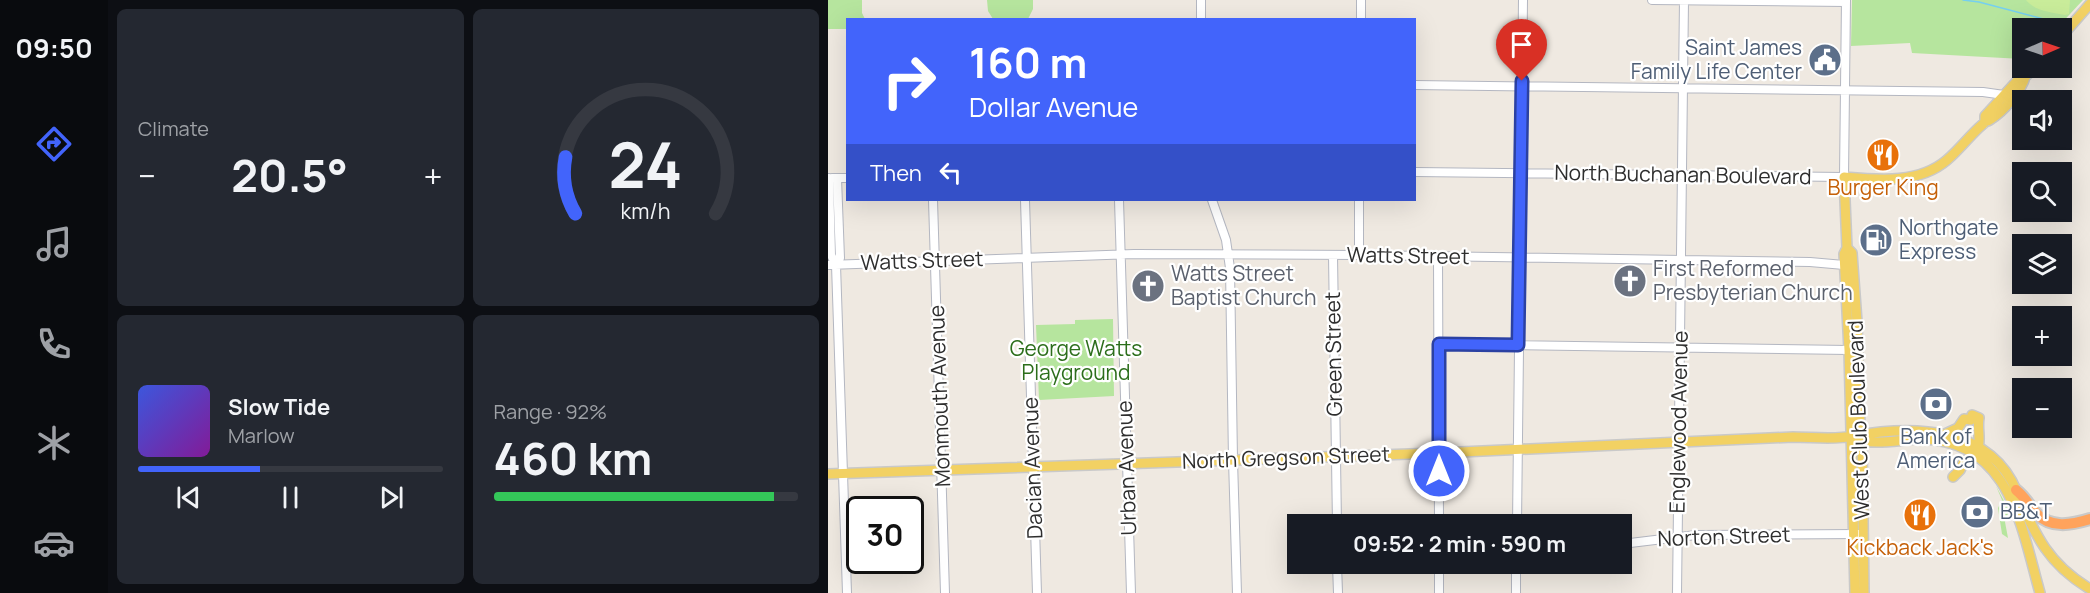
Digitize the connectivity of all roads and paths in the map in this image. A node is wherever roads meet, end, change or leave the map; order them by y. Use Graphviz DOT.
graph roads {
  1 [pos="1201,0"];
  2 [pos="1361,0"];
  3 [pos="1523,0"];
  4 [pos="1652,0"];
  5 [pos="1684,0"];
  6 [pos="1846,1"];
  7 [pos="2090,4"];
  8 [pos="1201,18"];
  9 [pos="1361,18"];
  10 [pos="2072,24"];
  11 [pos="2023,78"];
  12 [pos="2025,78"];
  13 [pos="1416,85"];
  14 [pos="1522,86"];
  15 [pos="1684,88"];
  16 [pos="1845,90"];
  17 [pos="2004,95"];
  18 [pos="1985,121"];
  19 [pos="1416,172"];
  20 [pos="1521,173"];
  21 [pos="1683,175"];
  22 [pos="1844,177"];
  23 [pos="831,178"];
  24 [pos="933,201"];
  25 [pos="1025,201"];
  26 [pos="1119,201"];
  27 [pos="1212,201"];
  28 [pos="1359,201"];
  29 [pos="1848,248"];
  30 [pos="1121,255"];
  31 [pos="1229,255"];
  32 [pos="1334,255"];
  33 [pos="1359,255"];
  34 [pos="1438,257"];
  35 [pos="1026,258"];
  36 [pos="1520,258"];
  37 [pos="935,261"];
  38 [pos="1681,261"];
  39 [pos="832,265"];
  40 [pos="1844,265"];
  41 [pos="1855,285"];
  42 [pos="1439,344"];
  43 [pos="1518,345"];
  44 [pos="1680,348"];
  45 [pos="1849,350"];
  46 [pos="1947,434"];
  47 [pos="1858,437"];
  48 [pos="1678,442"];
  49 [pos="1517,450"];
  50 [pos="1978,452"];
  51 [pos="1439,453"];
  52 [pos="1336,456"];
  53 [pos="1233,460"];
  54 [pos="1127,464"];
  55 [pos="1034,467"];
  56 [pos="942,470"];
  57 [pos="843,473"];
  58 [pos="828,474"];
  59 [pos="1953,477"];
  60 [pos="2016,490"];
  61 [pos="1337,514"];
  62 [pos="1439,514"];
  63 [pos="1517,514"];
  64 [pos="2090,519"];
  65 [pos="1859,534"];
  66 [pos="1677,536"];
  67 [pos="1632,543"];
  68 [pos="1337,574"];
  69 [pos="1439,574"];
  70 [pos="1516,574"];
  71 [pos="2090,589"];
  72 [pos="847,593"];
  73 [pos="945,593"];
  74 [pos="1037,593"];
  75 [pos="1131,593"];
  76 [pos="1237,593"];
  77 [pos="1338,593"];
  78 [pos="1439,593"];
  79 [pos="1516,593"];
  80 [pos="1677,593"];
  81 [pos="1855,593"];
  82 [pos="1864,593"];
  83 [pos="2040,593"];
  1 -- 8 [label="street"];
  2 -- 9 [label="street"];
  3 -- 14 [label="street"];
  4 -- 5 [label="street"];
  5 -- 6 [label="street"];
  5 -- 15 [label="street, Englewood Avenue"];
  6 -- 16 [label="street, West Club Boulevard"];
  7 -- 10 [label="main road"];
  11 -- 17 [label="main road"];
  12 -- 18 [label="main road"];
  13 -- 14 [label="street"];
  14 -- 15 [label="street"];
  14 -- 20 [label="street"];
  15 -- 16 [label="street"];
  15 -- 21 [label="street, Englewood Avenue"];
  16 -- 17 [label="street"];
  16 -- 22 [label="street, West Club Boulevard"];
  17 -- 18 [label="main road"];
  18 -- 22 [label="main road"];
  19 -- 20 [label="street, North Buchanan Boulevard"];
  20 -- 21 [label="street, North Buchanan Boulevard"];
  20 -- 36 [label="street"];
  21 -- 22 [label="street, North Buchanan Boulevard"];
  21 -- 38 [label="street, Englewood Avenue"];
  22 -- 29 [label="main road, West Club Boulevard"];
  23 -- 39 [label="street"];
  24 -- 37 [label="street, Monmouth Avenue"];
  25 -- 35 [label="street, Dacian Avenue"];
  26 -- 30 [label="street, Urban Avenue"];
  27 -- 31 [label="street"];
  28 -- 33 [label="street"];
  29 -- 40 [label="main road, West Club Boulevard"];
  29 -- 41 [label="main road, West Club Boulevard"];
  30 -- 31 [label="street, Watts Street"];
  30 -- 35 [label="street, Watts Street"];
  30 -- 54 [label="street, Urban Avenue"];
  31 -- 32 [label="street, Watts Street"];
  31 -- 53 [label="street"];
  32 -- 33 [label="street, Watts Street"];
  32 -- 52 [label="street, Green Street"];
  33 -- 34 [label="street, Watts Street"];
  34 -- 36 [label="street, Watts Street"];
  34 -- 42 [label="street"];
  35 -- 37 [label="street, Watts Street"];
  35 -- 55 [label="street, Dacian Avenue"];
  36 -- 38 [label="street, Watts Street"];
  36 -- 43 [label="street"];
  37 -- 39 [label="street, Watts Street"];
  37 -- 56 [label="street, Monmouth Avenue"];
  38 -- 40 [label="street, Watts Street"];
  38 -- 44 [label="street, Englewood Avenue"];
  39 -- 57 [label="street"];
  40 -- 41 [label="main road"];
  40 -- 45 [label="main road, West Club Boulevard"];
  41 -- 47 [label="main road, West Club Boulevard"];
  42 -- 43 [label="street"];
  42 -- 51 [label="street"];
  43 -- 44 [label="street"];
  43 -- 49 [label="street"];
  44 -- 45 [label="street"];
  44 -- 48 [label="street, Englewood Avenue"];
  45 -- 47 [label="main road, West Club Boulevard"];
  46 -- 47 [label="main road, North Gregson Street"];
  46 -- 50 [label="main road, North Gregson Street"];
  46 -- 50 [label="main road"];
  47 -- 48 [label="main road, North Gregson Street"];
  47 -- 50 [label="main road, North Gregson Street"];
  47 -- 65 [label="main road, West Club Boulevard"];
  48 -- 49 [label="main road, North Gregson Street"];
  48 -- 66 [label="street, Englewood Avenue"];
  49 -- 51 [label="main road, North Gregson Street"];
  49 -- 63 [label="street"];
  50 -- 59 [label="main road"];
  50 -- 60 [label="main road, North Gregson Street"];
  50 -- 83 [label="main road, North Gregson Street"];
  51 -- 52 [label="main road, North Gregson Street"];
  51 -- 62 [label="street"];
  52 -- 53 [label="main road, North Gregson Street"];
  52 -- 61 [label="street, Green Street"];
  53 -- 54 [label="main road, North Gregson Street"];
  53 -- 76 [label="street"];
  54 -- 55 [label="main road, North Gregson Street"];
  54 -- 75 [label="street, Urban Avenue"];
  55 -- 56 [label="main road, North Gregson Street"];
  55 -- 74 [label="street, Dacian Avenue"];
  56 -- 57 [label="main road, North Gregson Street"];
  56 -- 73 [label="street, Monmouth Avenue"];
  57 -- 58 [label="main road, North Gregson Street"];
  57 -- 72 [label="street"];
  60 -- 64 [label="highway"];
  60 -- 71 [label="main road, North Gregson Street"];
  65 -- 66 [label="street, Norton Street"];
  65 -- 81 [label="main road, West Club Boulevard"];
  65 -- 82 [label="main road, West Club Boulevard"];
  66 -- 67 [label="street, Norton Street"];
  66 -- 80 [label="street, Englewood Avenue"];
  68 -- 77 [label="street"];
  69 -- 78 [label="street"];
  70 -- 79 [label="street"];
}
